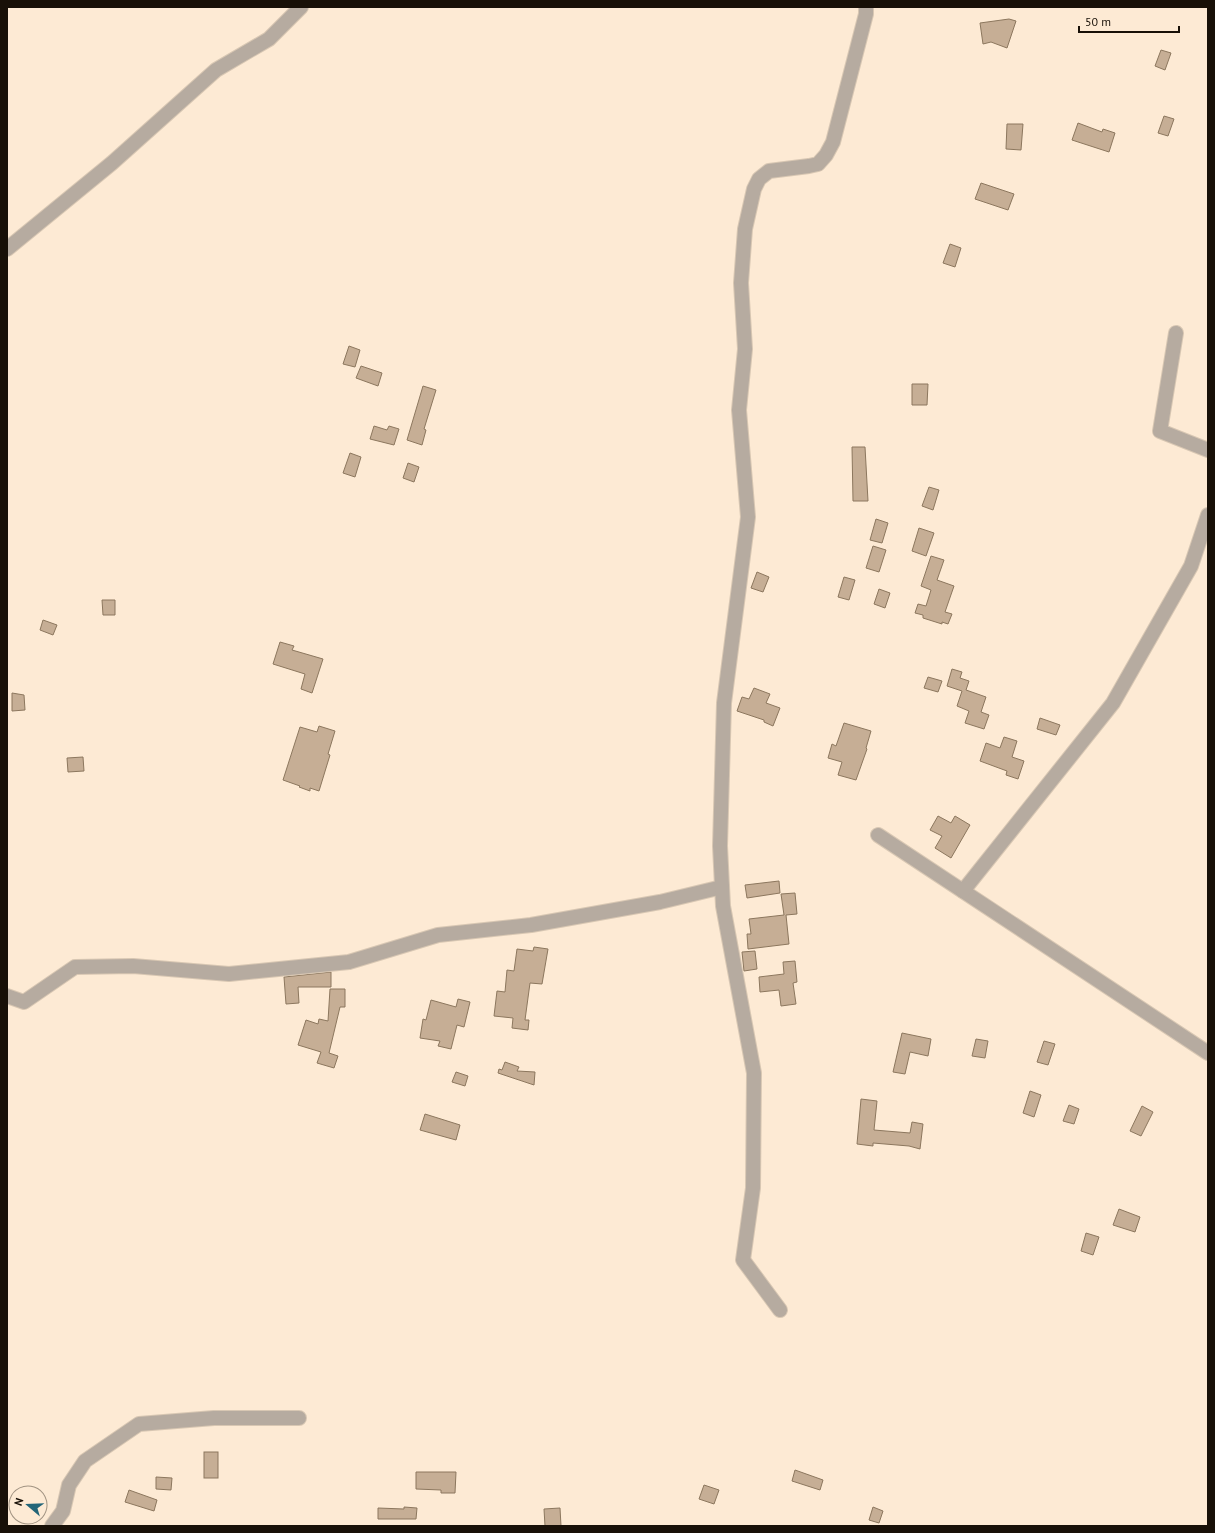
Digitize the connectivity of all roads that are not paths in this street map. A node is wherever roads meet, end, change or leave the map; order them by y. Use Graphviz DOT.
graph roads {
  1 [pos="301,7"];
  2 [pos="866,7"];
  3 [pos="7,249"];
  4 [pos="1176,333"];
  5 [pos="1208,450"];
  6 [pos="1208,515"];
  7 [pos="878,835"];
  8 [pos="722,887"];
  9 [pos="963,891"];
  10 [pos="7,996"];
  11 [pos="1208,1053"];
  12 [pos="780,1310"];
  13 [pos="300,1418"];
  14 [pos="52,1526"];
  1 -- 3 [label="street"];
  2 -- 8 [label="street"];
  4 -- 5 [label="street"];
  6 -- 9 [label="street"];
  7 -- 9 [label="street"];
  8 -- 10 [label="street"];
  8 -- 12 [label="street"];
  9 -- 11 [label="street"];
  13 -- 14 [label="street"];
}
